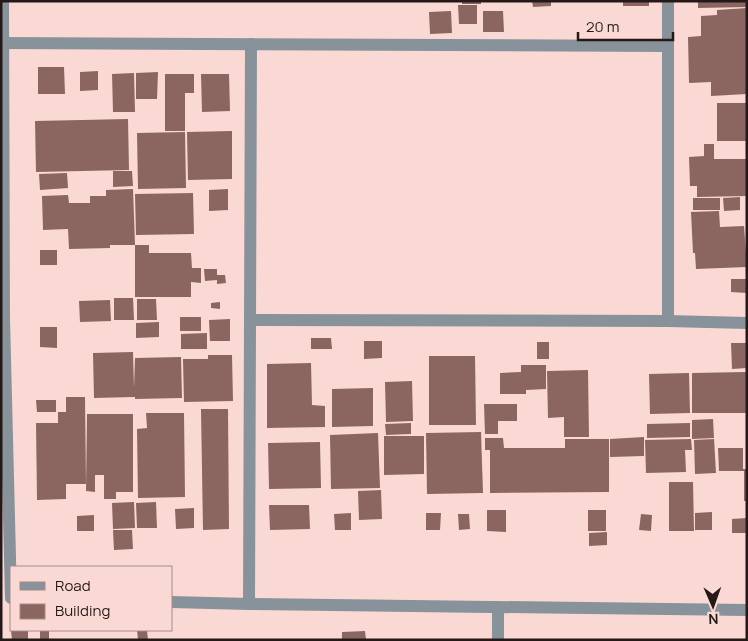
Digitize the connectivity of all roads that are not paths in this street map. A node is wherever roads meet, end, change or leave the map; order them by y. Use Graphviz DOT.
graph roads {
  1 [pos="3,1"];
  2 [pos="668,1"];
  3 [pos="2,43"];
  4 [pos="250,44"];
  5 [pos="668,46"];
  6 [pos="2,318"];
  7 [pos="250,320"];
  8 [pos="668,321"];
  9 [pos="747,323"];
  10 [pos="10,567"];
  11 [pos="172,602"];
  12 [pos="249,604"];
  13 [pos="498,607"];
  14 [pos="747,610"];
  15 [pos="498,640"];
  1 -- 3 [label="street"];
  2 -- 5 [label="street"];
  3 -- 4 [label="street"];
  3 -- 6 [label="street"];
  4 -- 5 [label="street"];
  4 -- 7 [label="street"];
  5 -- 8 [label="street"];
  6 -- 10 [label="street"];
  7 -- 8 [label="street"];
  7 -- 12 [label="street"];
  8 -- 9 [label="street"];
  11 -- 12 [label="street"];
  12 -- 13 [label="street"];
  13 -- 14 [label="street"];
  13 -- 15 [label="street"];
}
